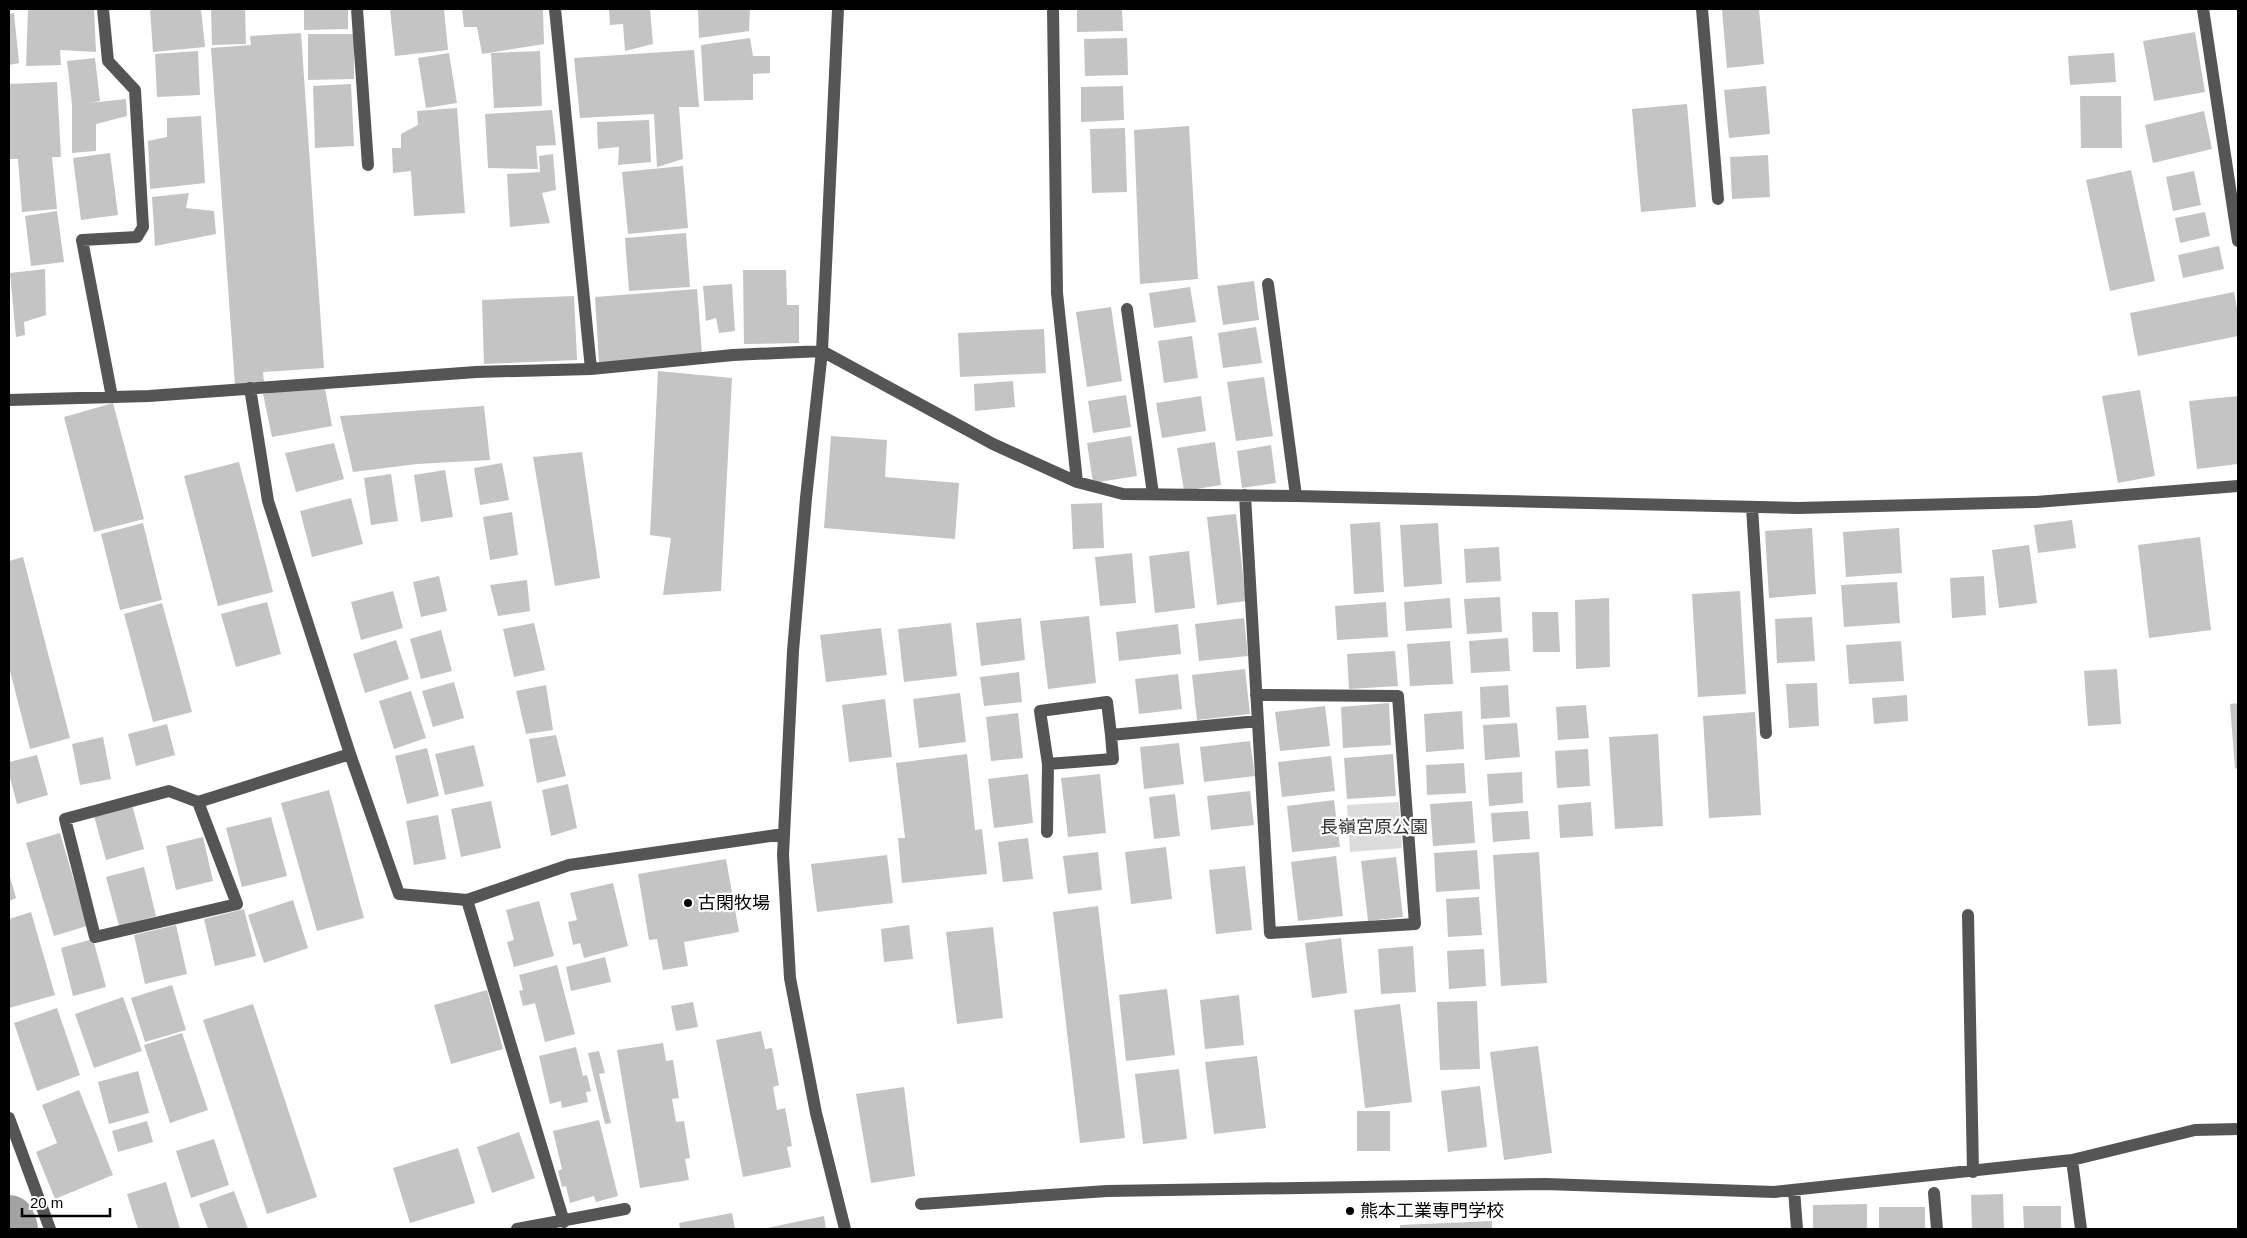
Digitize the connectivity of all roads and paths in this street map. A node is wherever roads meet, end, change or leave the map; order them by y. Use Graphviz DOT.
graph roads {
  1 [pos="103,9"];
  2 [pos="357,9"];
  3 [pos="555,9"];
  4 [pos="838,9"];
  5 [pos="1052,9"];
  6 [pos="1702,9"];
  7 [pos="2203,9"];
  8 [pos="368,165"];
  9 [pos="1718,198"];
  10 [pos="2238,241"];
  11 [pos="1268,284"];
  12 [pos="1127,309"];
  13 [pos="822,351"];
  14 [pos="591,369"];
  15 [pos="250,388"];
  16 [pos="112,397"];
  17 [pos="9,400"];
  18 [pos="1077,482"];
  19 [pos="2238,486"];
  20 [pos="1153,494"];
  21 [pos="1245,495"];
  22 [pos="1296,496"];
  23 [pos="1752,506"];
  24 [pos="1256,695"];
  25 [pos="1258,721"];
  26 [pos="1766,733"];
  27 [pos="1111,735"];
  28 [pos="350,754"];
  29 [pos="1048,764"];
  30 [pos="198,802"];
  31 [pos="1048,832"];
  32 [pos="784,834"];
  33 [pos="466,900"];
  34 [pos="1968,915"];
  35 [pos="9,1118"];
  36 [pos="2238,1129"];
  37 [pos="2072,1160"];
  38 [pos="1973,1172"];
  39 [pos="1794,1190"];
  40 [pos="1934,1193"];
  41 [pos="920,1204"];
  42 [pos="625,1209"];
  43 [pos="564,1222"];
  44 [pos="525,1228"];
  45 [pos="50,1229"];
  46 [pos="845,1229"];
  47 [pos="1797,1229"];
  48 [pos="1937,1229"];
  49 [pos="2080,1229"];
  1 -- 16 [label="street"];
  2 -- 8 [label="street"];
  3 -- 14 [label="street"];
  4 -- 13 [label="street"];
  5 -- 18 [label="street"];
  6 -- 9 [label="street"];
  7 -- 10 [label="street"];
  11 -- 22 [label="street"];
  12 -- 20 [label="street"];
  13 -- 14 [label="street"];
  13 -- 18 [label="street"];
  13 -- 32 [label="street"];
  14 -- 15 [label="street"];
  15 -- 16 [label="street"];
  15 -- 28 [label="street"];
  16 -- 17 [label="street"];
  18 -- 20 [label="street"];
  19 -- 23 [label="street"];
  20 -- 21 [label="street"];
  21 -- 22 [label="street"];
  21 -- 24 [label="street"];
  22 -- 23 [label="street"];
  23 -- 26 [label="street"];
  24 -- 25 [label="street"];
  24 -- 25 [label="street"];
  25 -- 27 [label="street"];
  27 -- 29 [label="street"];
  27 -- 29 [label="street"];
  28 -- 30 [label="street"];
  28 -- 33 [label="street"];
  29 -- 31 [label="street"];
  30 -- 30 [label="street"];
  32 -- 33 [label="street"];
  32 -- 46 [label="street"];
  33 -- 43 [label="street"];
  34 -- 38 [label="street"];
  35 -- 45 [label="street"];
  36 -- 37 [label="street"];
  37 -- 38 [label="street"];
  37 -- 49 [label="street"];
  38 -- 39 [label="street"];
  39 -- 41 [label="street"];
  39 -- 47 [label="street"];
  40 -- 48 [label="street"];
  42 -- 43 [label="street"];
  43 -- 44 [label="street"];
}
